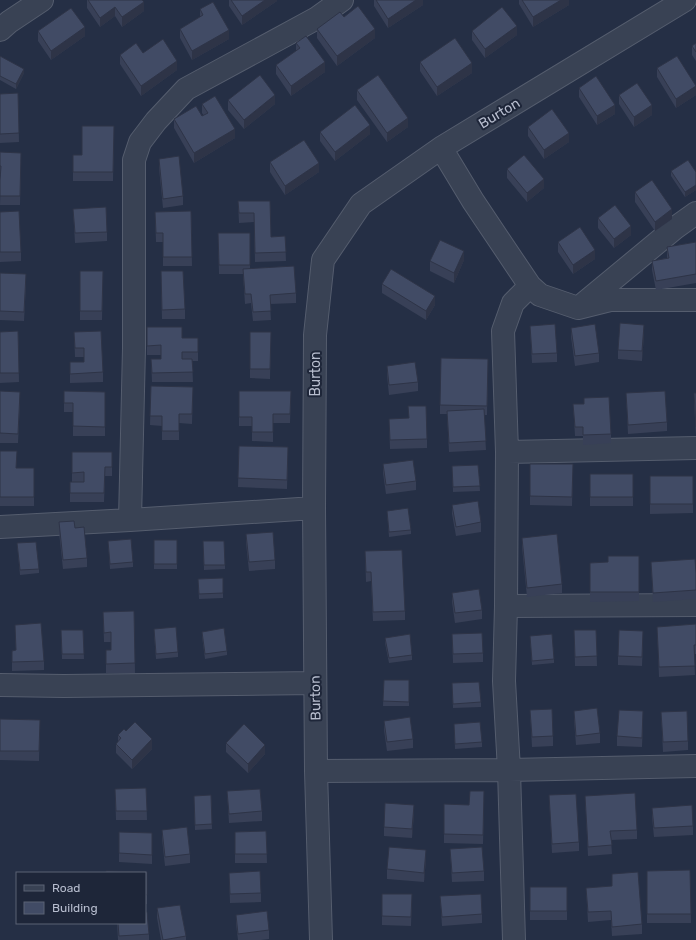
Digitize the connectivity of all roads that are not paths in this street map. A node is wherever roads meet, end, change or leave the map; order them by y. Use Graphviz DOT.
graph roads {
  1 [pos="42,0"];
  2 [pos="342,0"];
  3 [pos="685,0"];
  4 [pos="0,30"];
  5 [pos="441,148"];
  6 [pos="696,214"];
  7 [pos="530,286"];
  8 [pos="696,300"];
  9 [pos="578,308"];
  10 [pos="696,448"];
  11 [pos="507,452"];
  12 [pos="314,508"];
  13 [pos="130,520"];
  14 [pos="0,526"];
  15 [pos="506,606"];
  16 [pos="696,606"];
  17 [pos="315,683"];
  18 [pos="0,686"];
  19 [pos="696,766"];
  20 [pos="509,770"];
  21 [pos="316,771"];
  22 [pos="322,940"];
  23 [pos="514,940"];
  1 -- 4 [label="street"];
  2 -- 13 [label="street"];
  3 -- 5 [label="street, Burton"];
  5 -- 7 [label="street"];
  5 -- 12 [label="street, Burton"];
  6 -- 9 [label="street"];
  7 -- 9 [label="street"];
  7 -- 11 [label="street"];
  8 -- 9 [label="street"];
  10 -- 11 [label="street"];
  11 -- 15 [label="street"];
  12 -- 13 [label="street"];
  12 -- 17 [label="street, Burton"];
  13 -- 14 [label="street"];
  15 -- 16 [label="street"];
  15 -- 20 [label="street"];
  17 -- 18 [label="street"];
  17 -- 21 [label="street, Burton"];
  19 -- 20 [label="street"];
  20 -- 21 [label="street"];
  20 -- 23 [label="street"];
  21 -- 22 [label="street, Burton"];
}
